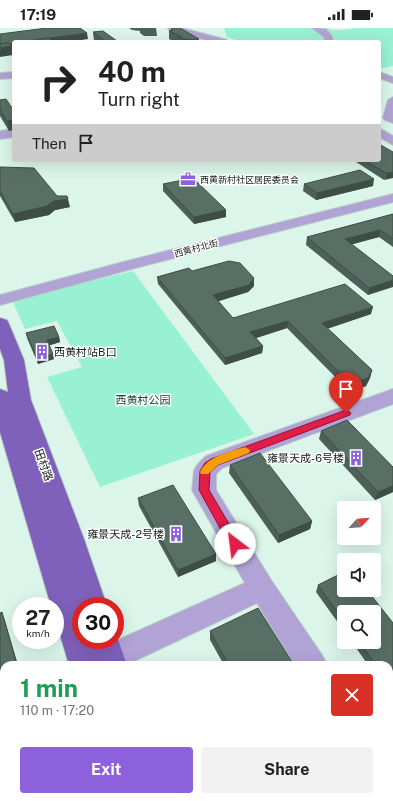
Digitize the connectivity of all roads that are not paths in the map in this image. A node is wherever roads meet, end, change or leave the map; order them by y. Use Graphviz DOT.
graph roads {
  1 [pos="172,28"];
  2 [pos="316,28"];
  3 [pos="217,40"];
  4 [pos="329,40"];
  5 [pos="12,75"];
  6 [pos="381,75"];
  7 [pos="0,76"];
  8 [pos="393,80"];
  9 [pos="393,100"];
  10 [pos="393,120"];
  11 [pos="12,133"];
  12 [pos="381,133"];
  13 [pos="0,135"];
  14 [pos="393,141"];
  15 [pos="393,191"];
  16 [pos="393,198"];
  17 [pos="0,289"];
  18 [pos="0,300"];
  19 [pos="0,324"];
  20 [pos="0,396"];
  21 [pos="393,396"];
  22 [pos="262,588"];
  23 [pos="90,597"];
  24 [pos="102,657"];
  25 [pos="309,661"];
  1 -- 3 [label="street"];
  2 -- 4 [label="street"];
  5 -- 7 [label="street"];
  6 -- 8 [label="street"];
  9 -- 10 [label="street"];
  11 -- 13 [label="street"];
  12 -- 14 [label="street"];
  15 -- 17 [label="street, 西黄村北街"];
  16 -- 18 [label="street, 西黄村北街"];
  19 -- 23 [label="main road, 田村路"];
  20 -- 24 [label="main road, 田村路"];
  21 -- 22 [label="street"];
  22 -- 24 [label="street"];
  22 -- 25 [label="street"];
}
